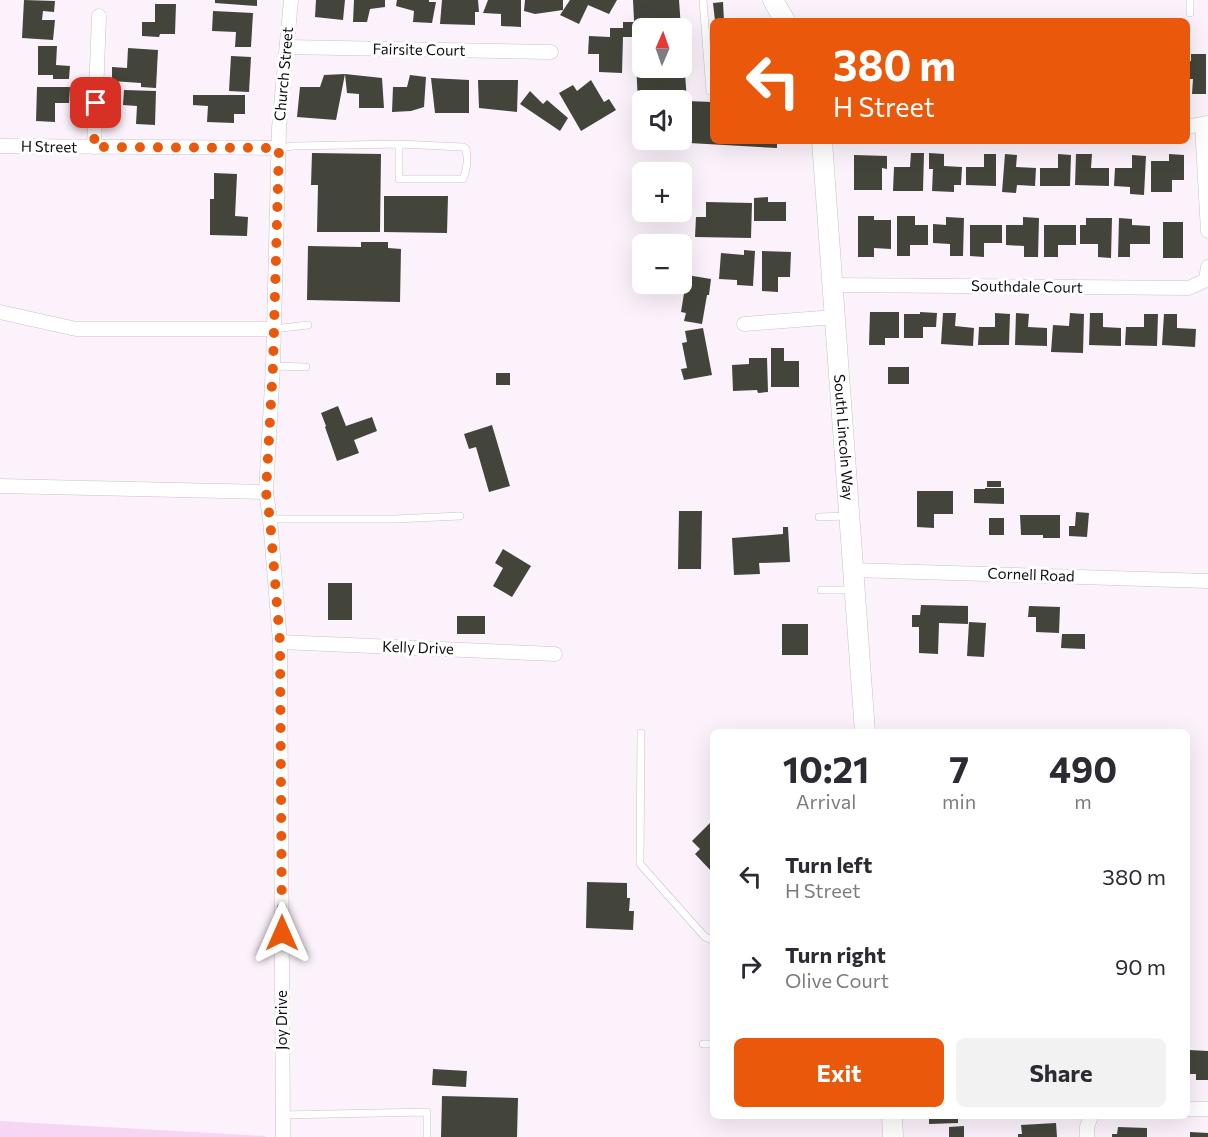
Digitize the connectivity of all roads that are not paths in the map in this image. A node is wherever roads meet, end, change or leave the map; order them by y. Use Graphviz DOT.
graph roads {
  1 [pos="291,0"];
  2 [pos="703,0"];
  3 [pos="773,0"];
  4 [pos="1190,0"];
  5 [pos="1190,13"];
  6 [pos="99,16"];
  7 [pos="783,18"];
  8 [pos="287,47"];
  9 [pos="551,52"];
  10 [pos="710,91"];
  11 [pos="1205,124"];
  12 [pos="1190,126"];
  13 [pos="399,144"];
  14 [pos="822,144"];
  15 [pos="0,146"];
  16 [pos="94,147"];
  17 [pos="279,148"];
  18 [pos="1208,231"];
  19 [pos="1208,267"];
  20 [pos="833,285"];
  21 [pos="0,312"];
  22 [pos="835,317"];
  23 [pos="744,324"];
  24 [pos="308,325"];
  25 [pos="274,329"];
  26 [pos="273,366"];
  27 [pos="306,367"];
  28 [pos="0,486"];
  29 [pos="266,492"];
  30 [pos="460,516"];
  31 [pos="849,516"];
  32 [pos="819,517"];
  33 [pos="270,519"];
  34 [pos="853,570"];
  35 [pos="1208,580"];
  36 [pos="821,590"];
  37 [pos="855,590"];
  38 [pos="280,642"];
  39 [pos="555,654"];
  40 [pos="865,729"];
  41 [pos="641,733"];
  42 [pos="710,939"];
  43 [pos="703,1044"];
  44 [pos="710,1044"];
  45 [pos="1190,1109"];
  46 [pos="1208,1109"];
  47 [pos="283,1115"];
  48 [pos="892,1119"];
  49 [pos="1090,1119"];
  50 [pos="283,1137"];
  51 [pos="427,1137"];
  52 [pos="893,1137"];
  53 [pos="1087,1137"];
  1 -- 8 [label="street, Church Street"];
  2 -- 10 [label="lane"];
  3 -- 7 [label="main road"];
  4 -- 5 [label="lane"];
  6 -- 16 [label="street"];
  8 -- 9 [label="street, Fairsite Court"];
  8 -- 17 [label="street, Church Street"];
  11 -- 12 [label="street"];
  11 -- 18 [label="street"];
  13 -- 13 [label="lane"];
  13 -- 17 [label="lane"];
  14 -- 20 [label="main road, South Lincoln Way"];
  15 -- 16 [label="street, H Street"];
  16 -- 17 [label="street, H Street"];
  17 -- 25 [label="street, Joy Drive"];
  19 -- 20 [label="street, Southdale Court"];
  20 -- 22 [label="main road, South Lincoln Way"];
  21 -- 25 [label="street"];
  22 -- 23 [label="street"];
  22 -- 31 [label="main road, South Lincoln Way"];
  24 -- 25 [label="lane"];
  25 -- 26 [label="street, Joy Drive"];
  26 -- 27 [label="lane"];
  26 -- 29 [label="street, Joy Drive"];
  28 -- 29 [label="street"];
  29 -- 33 [label="street, Joy Drive"];
  30 -- 33 [label="lane"];
  31 -- 32 [label="lane"];
  31 -- 34 [label="main road, South Lincoln Way"];
  33 -- 38 [label="street, Joy Drive"];
  34 -- 35 [label="street, Cornell Road"];
  34 -- 37 [label="main road, South Lincoln Way"];
  36 -- 37 [label="lane"];
  37 -- 40 [label="main road, South Lincoln Way"];
  38 -- 39 [label="street, Kelly Drive"];
  38 -- 47 [label="street, Joy Drive"];
  41 -- 42 [label="lane"];
  43 -- 44 [label="lane"];
  45 -- 46 [label="street"];
  47 -- 50 [label="street, Joy Drive"];
  47 -- 51 [label="lane"];
  48 -- 52 [label="main road"];
  49 -- 53 [label="street"];
}
